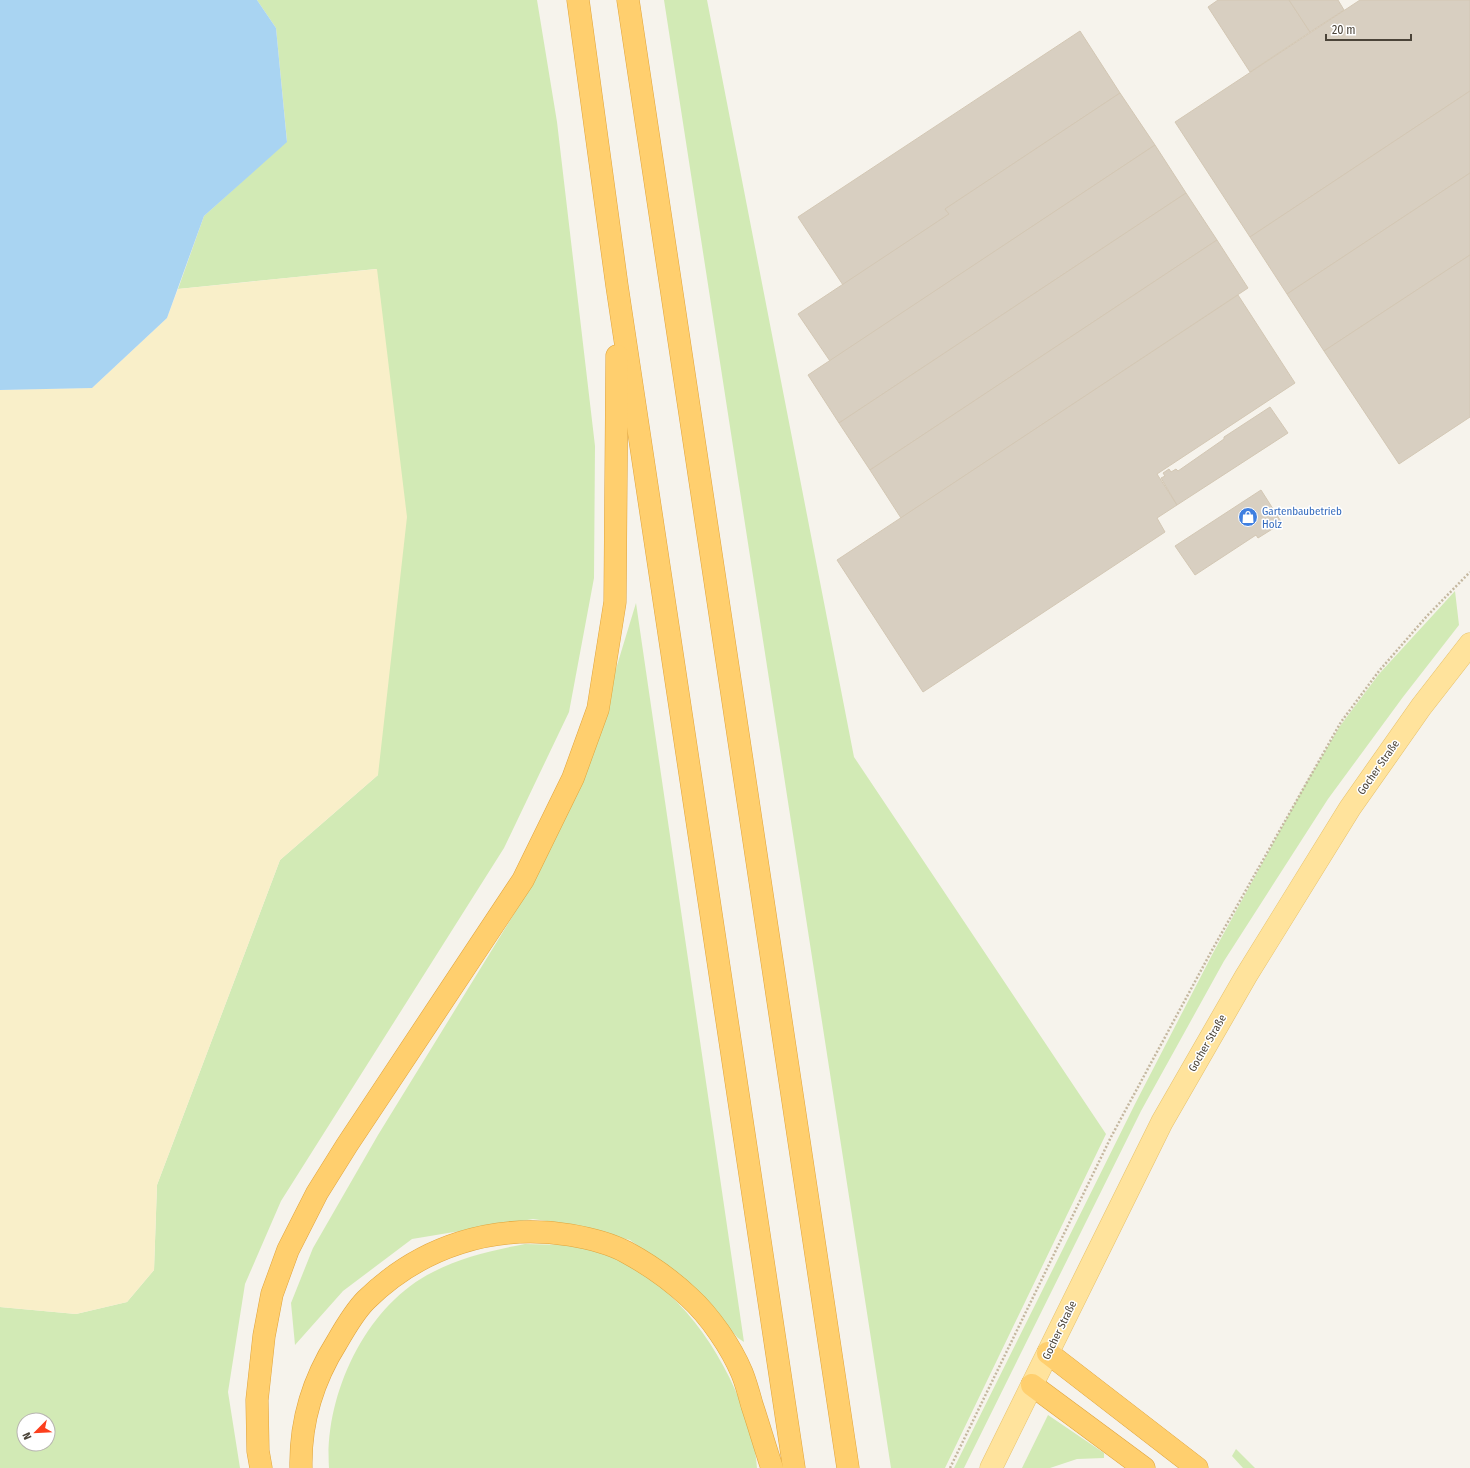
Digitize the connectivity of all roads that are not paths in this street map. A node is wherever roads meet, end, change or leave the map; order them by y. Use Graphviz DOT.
graph roads {
  1 [pos="578,0"];
  2 [pos="628,0"];
  3 [pos="617,286"];
  4 [pos="1470,644"];
  5 [pos="1048,1353"];
  6 [pos="1032,1385"];
  7 [pos="261,1468"];
  8 [pos="301,1468"];
  9 [pos="772,1468"];
  10 [pos="794,1468"];
  11 [pos="848,1468"];
  12 [pos="991,1468"];
  13 [pos="1144,1468"];
  14 [pos="1197,1468"];
  1 -- 3 [label="highway"];
  2 -- 11 [label="highway"];
  3 -- 7 [label="highway"];
  3 -- 10 [label="highway"];
  4 -- 5 [label="main road, Gocher Straße"];
  5 -- 6 [label="main road, Gocher Straße"];
  5 -- 14 [label="highway"];
  6 -- 12 [label="main road, Gocher Straße"];
  6 -- 13 [label="highway"];
  8 -- 9 [label="highway"];
}
